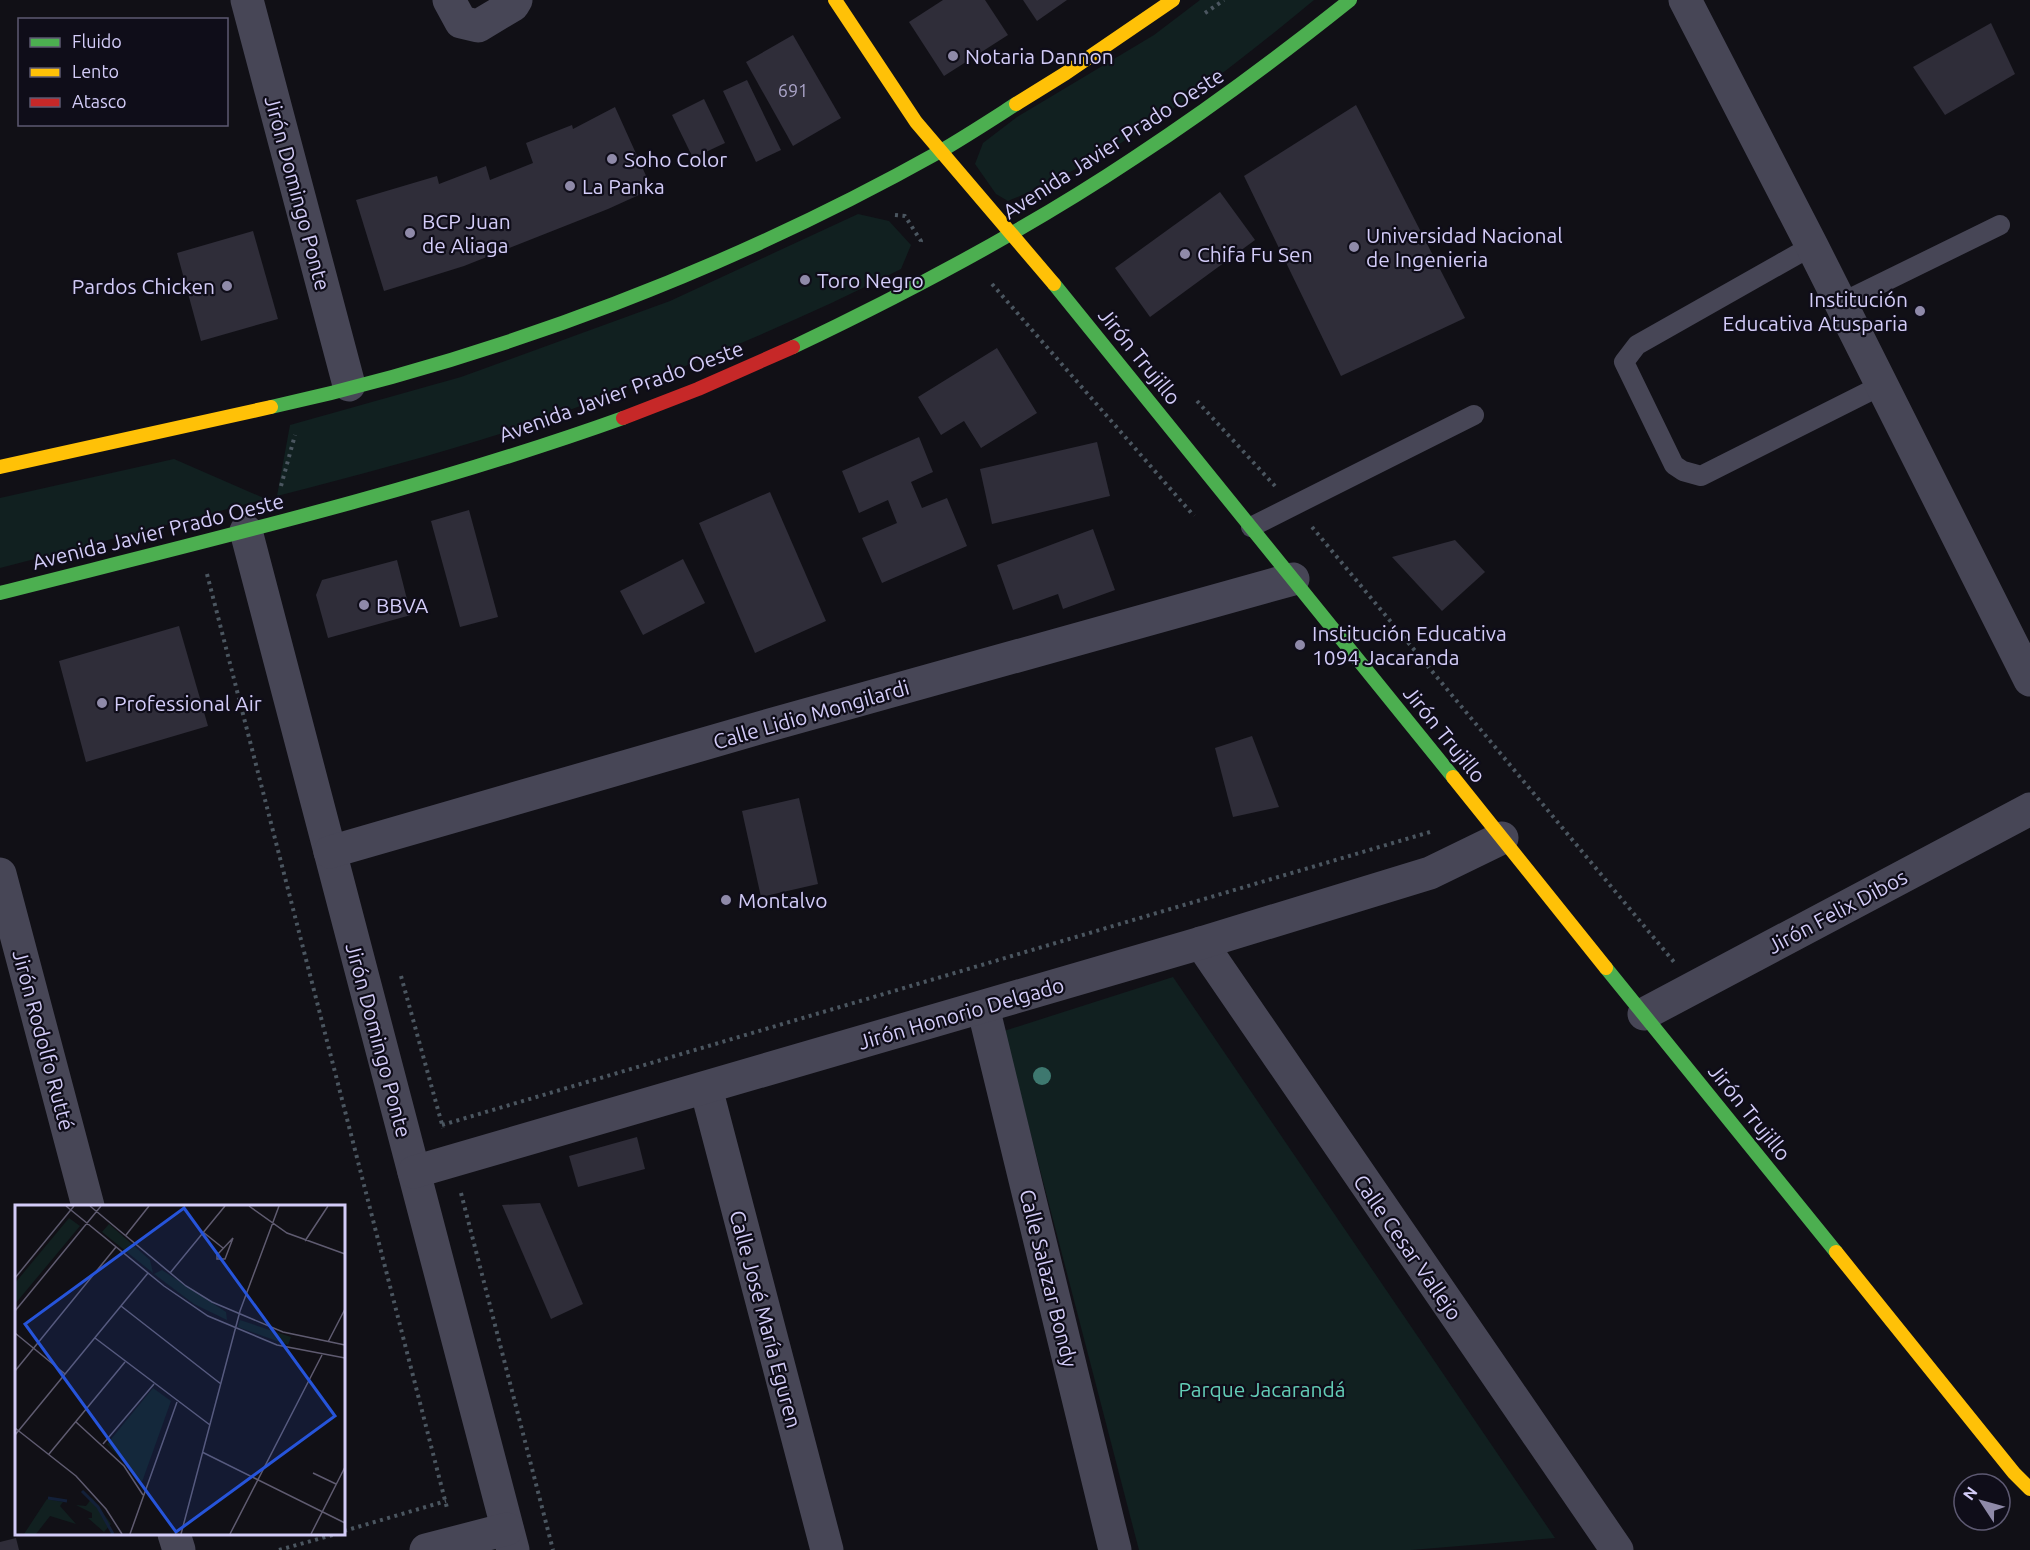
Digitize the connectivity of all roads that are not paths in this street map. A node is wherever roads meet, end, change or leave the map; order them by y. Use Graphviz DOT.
graph roads {
  1 [pos="247,0"];
  2 [pos="449,0"];
  3 [pos="516,0"];
  4 [pos="835,0"];
  5 [pos="1173,0"];
  6 [pos="1350,0"];
  7 [pos="1685,0"];
  8 [pos="1146,9"];
  9 [pos="940,151"];
  10 [pos="2000,225"];
  11 [pos="1014,234"];
  12 [pos="1812,246"];
  13 [pos="1841,303"];
  14 [pos="349,386"];
  15 [pos="1882,386"];
  16 [pos="1474,415"];
  17 [pos="0,467"];
  18 [pos="1251,527"];
  19 [pos="257,528"];
  20 [pos="1293,579"];
  21 [pos="0,593"];
  22 [pos="2030,680"];
  23 [pos="2030,809"];
  24 [pos="1502,838"];
  25 [pos="330,852"];
  26 [pos="0,874"];
  27 [pos="1202,943"];
  28 [pos="982,1007"];
  29 [pos="1644,1014"];
  30 [pos="706,1088"];
  31 [pos="414,1172"];
  32 [pos="88,1205"];
  33 [pos="2030,1489"];
  34 [pos="175,1535"];
  35 [pos="510,1539"];
  36 [pos="441,1546"];
  37 [pos="179,1550"];
  38 [pos="827,1550"];
  39 [pos="1115,1550"];
  40 [pos="1617,1550"];
  1 -- 14 [label="street, Jirón Domingo Ponte"];
  2 -- 3 [label="street"];
  4 -- 9 [label="main road, Jirón Trujillo"];
  5 -- 8 [label="main road"];
  6 -- 11 [label="main road, Avenida Javier Prado Oeste"];
  7 -- 12 [label="street"];
  8 -- 9 [label="main road"];
  9 -- 11 [label="main road, Jirón Trujillo"];
  9 -- 14 [label="main road"];
  10 -- 13 [label="lane"];
  11 -- 18 [label="main road, Jirón Trujillo"];
  11 -- 19 [label="main road, Avenida Javier Prado Oeste"];
  12 -- 13 [label="street"];
  12 -- 15 [label="lane"];
  13 -- 15 [label="street"];
  14 -- 17 [label="main road"];
  15 -- 22 [label="street"];
  16 -- 18 [label="lane"];
  18 -- 20 [label="main road, Jirón Trujillo"];
  19 -- 21 [label="main road, Avenida Javier Prado Oeste"];
  19 -- 25 [label="street, Jirón Domingo Ponte"];
  20 -- 24 [label="main road, Jirón Trujillo"];
  20 -- 25 [label="street, Calle Lidio Mongilardi"];
  23 -- 29 [label="street, Jirón Felix Dibos"];
  24 -- 27 [label="street, Jirón Honorio Delgado"];
  24 -- 29 [label="main road, Jirón Trujillo"];
  25 -- 31 [label="street, Jirón Domingo Ponte"];
  26 -- 32 [label="street, Jirón Rodolfo Rutté"];
  27 -- 28 [label="street, Jirón Honorio Delgado"];
  27 -- 40 [label="street, Calle Cesar Vallejo"];
  28 -- 30 [label="street, Jirón Honorio Delgado"];
  28 -- 39 [label="street, Calle Salazar Bondy"];
  29 -- 33 [label="main road, Jirón Trujillo"];
  30 -- 31 [label="street, Jirón Honorio Delgado"];
  30 -- 38 [label="street, Calle José María Eguren"];
  31 -- 35 [label="street, Jirón Domingo Ponte"];
  34 -- 37 [label="street"];
  35 -- 36 [label="street"];
}
